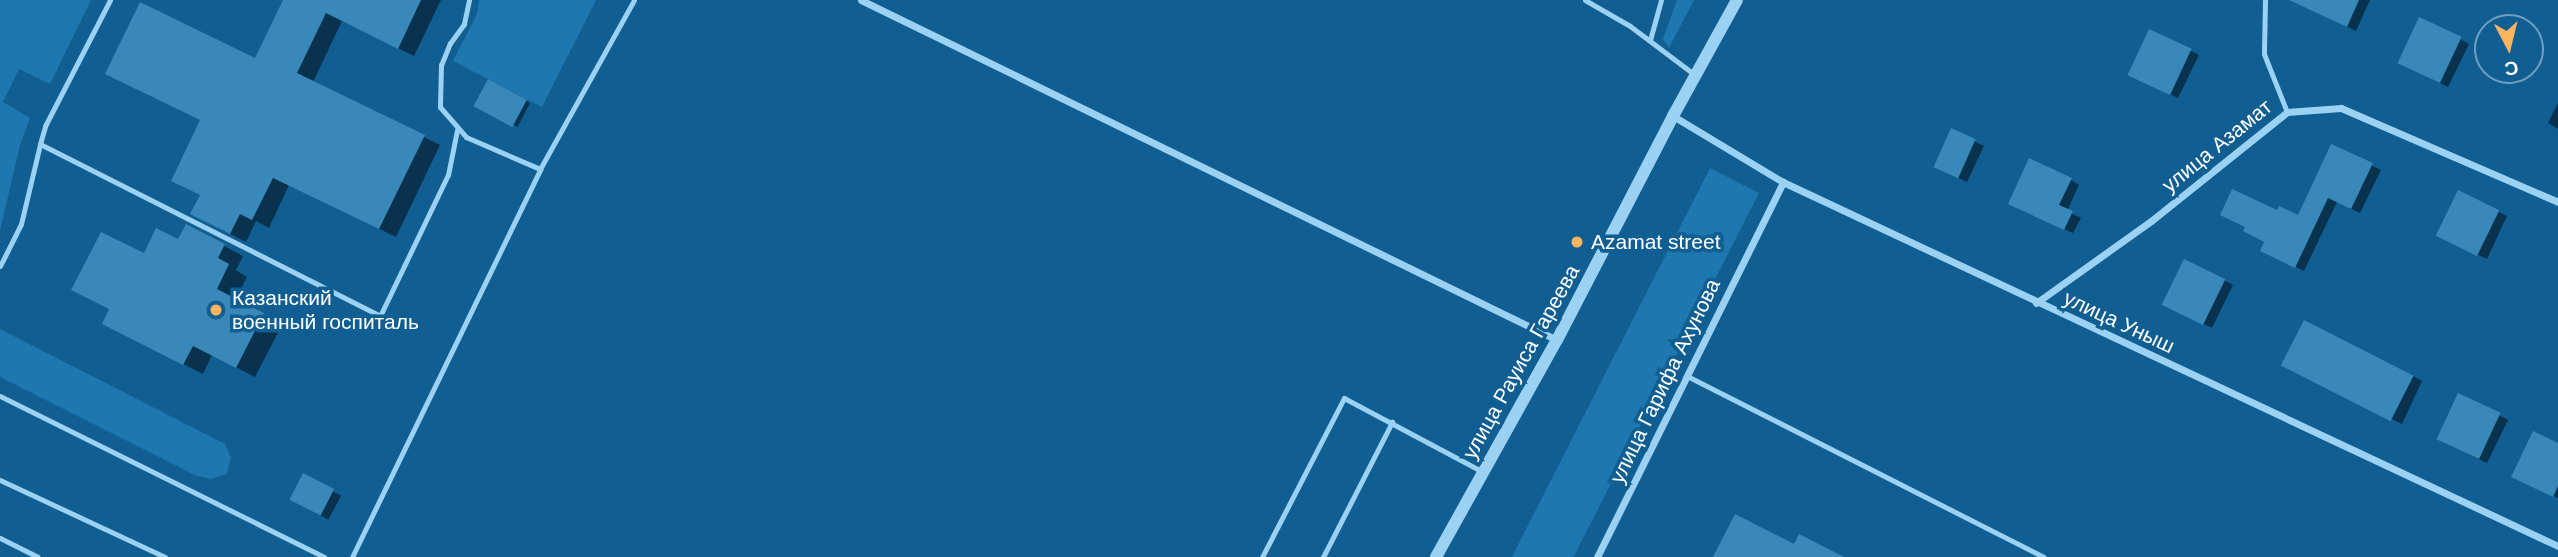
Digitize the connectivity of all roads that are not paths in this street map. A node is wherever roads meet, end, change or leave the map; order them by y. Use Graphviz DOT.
graph roads {
  1 [pos="110,0"];
  2 [pos="469,0"];
  3 [pos="634,0"];
  4 [pos="861,0"];
  5 [pos="1585,0"];
  6 [pos="1661,0"];
  7 [pos="1737,0"];
  8 [pos="2265,0"];
  9 [pos="1650,40"];
  10 [pos="1696,76"];
  11 [pos="2287,112"];
  12 [pos="1673,116"];
  13 [pos="457,130"];
  14 [pos="40,145"];
  15 [pos="540,169"];
  16 [pos="1783,183"];
  17 [pos="2558,202"];
  18 [pos="0,266"];
  19 [pos="2036,303"];
  20 [pos="1557,340"];
  21 [pos="1686,376"];
  22 [pos="0,396"];
  23 [pos="1392,422"];
  24 [pos="1483,472"];
  25 [pos="0,480"];
  26 [pos="0,538"];
  27 [pos="2558,546"];
  28 [pos="38,557"];
  29 [pos="165,557"];
  30 [pos="324,557"];
  31 [pos="352,557"];
  32 [pos="1262,557"];
  33 [pos="1323,557"];
  34 [pos="1436,557"];
  35 [pos="1597,557"];
  36 [pos="2044,557"];
  1 -- 14 [label="lane"];
  2 -- 13 [label="lane"];
  3 -- 15 [label="lane"];
  4 -- 20 [label="street"];
  5 -- 9 [label="lane"];
  6 -- 9 [label="lane"];
  7 -- 10 [label="street, улица Рауиса Гареева"];
  8 -- 11 [label="lane"];
  9 -- 10 [label="lane"];
  10 -- 12 [label="street, улица Рауиса Гареева"];
  11 -- 17 [label="street, улица Азамат"];
  11 -- 19 [label="street, улица Азамат"];
  12 -- 16 [label="street, улица Уныш"];
  12 -- 20 [label="street, улица Рауиса Гареева"];
  13 -- 14 [label="lane"];
  13 -- 15 [label="lane"];
  14 -- 18 [label="lane"];
  15 -- 31 [label="lane"];
  16 -- 19 [label="street, улица Уныш"];
  16 -- 21 [label="street, улица Гарифа Ахунова"];
  19 -- 27 [label="street, улица Уныш"];
  20 -- 24 [label="street, улица Рауиса Гареева"];
  21 -- 35 [label="street, улица Гарифа Ахунова"];
  21 -- 36 [label="lane"];
  22 -- 30 [label="lane"];
  23 -- 24 [label="lane"];
  23 -- 32 [label="lane"];
  23 -- 33 [label="lane"];
  24 -- 34 [label="street, улица Рауиса Гареева"];
  25 -- 29 [label="lane"];
  26 -- 28 [label="lane"];
}
